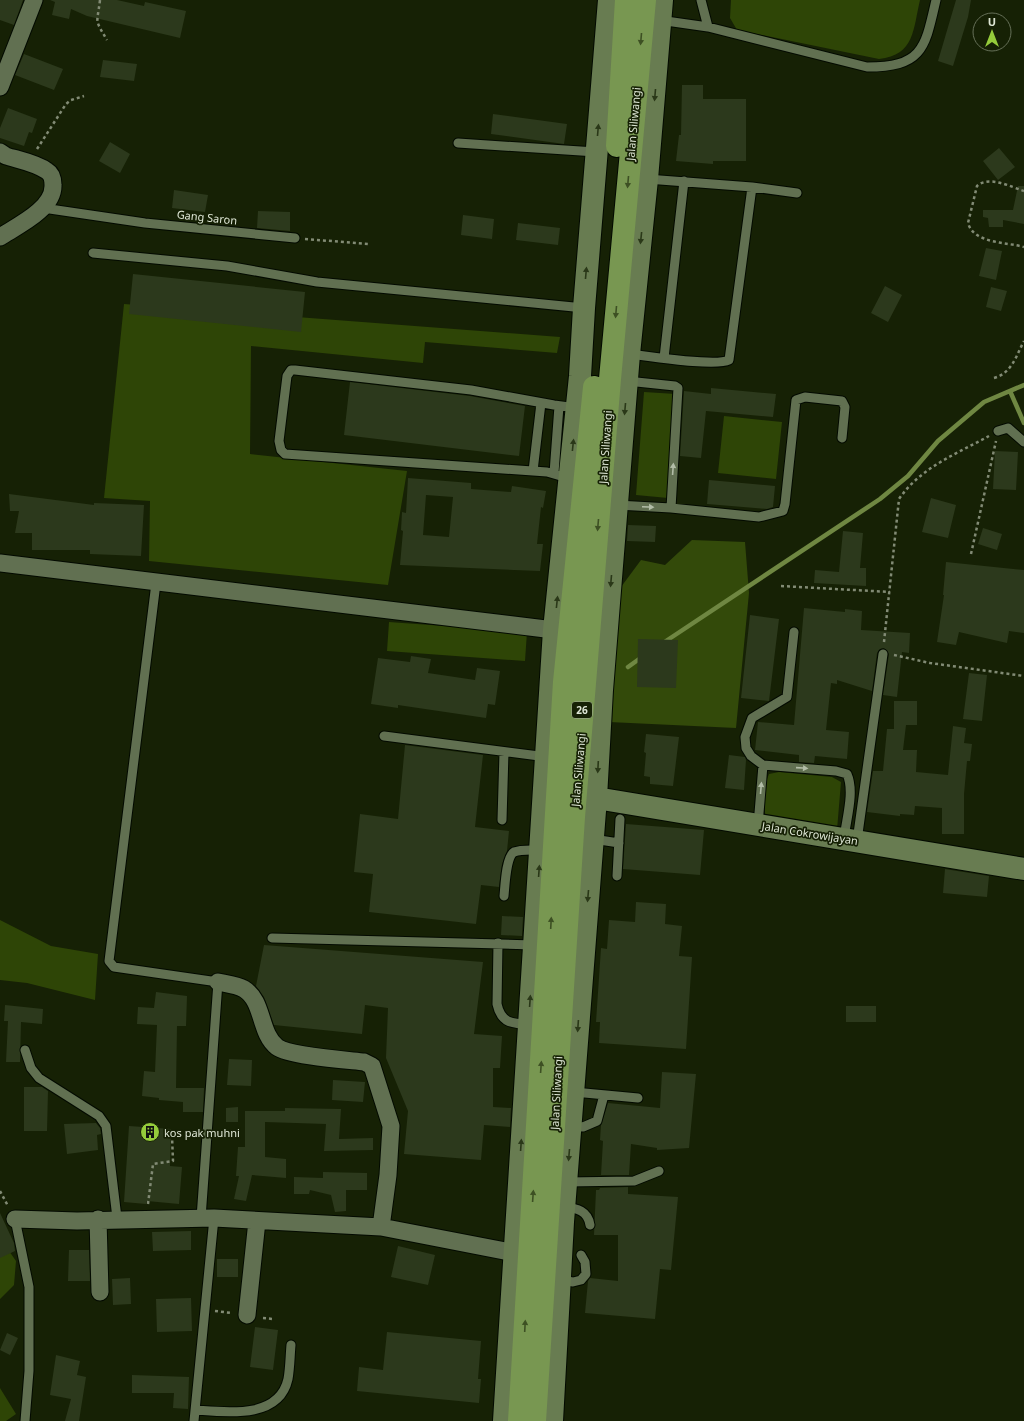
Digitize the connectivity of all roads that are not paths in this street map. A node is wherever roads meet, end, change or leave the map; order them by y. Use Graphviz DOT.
graph roads {
  1 [pos="34,0"];
  2 [pos="609,0"];
  3 [pos="626,0"];
  4 [pos="701,0"];
  5 [pos="936,0"];
  6 [pos="652,9"];
  7 [pos="708,28"];
  8 [pos="0,87"];
  9 [pos="458,143"];
  10 [pos="0,152"];
  11 [pos="596,152"];
  12 [pos="647,178"];
  13 [pos="684,181"];
  14 [pos="752,187"];
  15 [pos="797,193"];
  16 [pos="43,208"];
  17 [pos="634,213"];
  18 [pos="0,237"];
  19 [pos="295,238"];
  20 [pos="93,253"];
  21 [pos="584,308"];
  22 [pos="629,354"];
  23 [pos="664,358"];
  24 [pos="619,380"];
  25 [pos="541,403"];
  26 [pos="576,407"];
  27 [pos="998,431"];
  28 [pos="842,438"];
  29 [pos="1024,442"];
  30 [pos="533,471"];
  31 [pos="569,478"];
  32 [pos="608,505"];
  33 [pos="671,508"];
  34 [pos="0,563"];
  35 [pos="156,582"];
  36 [pos="554,630"];
  37 [pos="794,632"];
  38 [pos="883,654"];
  39 [pos="384,736"];
  40 [pos="504,752"];
  41 [pos="553,757"];
  42 [pos="763,765"];
  43 [pos="596,798"];
  44 [pos="620,819"];
  45 [pos="502,820"];
  46 [pos="758,825"];
  47 [pos="593,839"];
  48 [pos="851,840"];
  49 [pos="619,843"];
  50 [pos="540,850"];
  51 [pos="1024,869"];
  52 [pos="617,876"];
  53 [pos="504,896"];
  54 [pos="272,938"];
  55 [pos="498,943"];
  56 [pos="542,945"];
  57 [pos="218,982"];
  58 [pos="529,1024"];
  59 [pos="25,1050"];
  60 [pos="574,1092"];
  61 [pos="604,1095"];
  62 [pos="638,1098"];
  63 [pos="571,1126"];
  64 [pos="659,1171"];
  65 [pos="566,1182"];
  66 [pos="557,1207"];
  67 [pos="117,1218"];
  68 [pos="208,1218"];
  69 [pos="15,1219"];
  70 [pos="98,1219"];
  71 [pos="257,1221"];
  72 [pos="590,1226"];
  73 [pos="381,1227"];
  74 [pos="514,1253"];
  75 [pos="581,1255"];
  76 [pos="561,1280"];
  77 [pos="100,1292"];
  78 [pos="246,1315"];
  79 [pos="291,1345"];
  80 [pos="532,1356"];
  81 [pos="514,1384"];
  82 [pos="195,1410"];
  83 [pos="25,1421"];
  84 [pos="194,1421"];
  85 [pos="504,1421"];
  86 [pos="519,1421"];
  87 [pos="535,1421"];
  88 [pos="552,1421"];
  1 -- 8 [label="street"];
  11 -- 2 [label="street, one-way"];
  3 -- 26 [label="highway, Jalan Siliwangi / 26"];
  4 -- 7 [label="lane"];
  5 -- 7 [label="lane"];
  6 -- 7 [label="lane"];
  6 -- 12 [label="street, one-way"];
  6 -- 17 [label="highway, Jalan Siliwangi / 26, one-way"];
  9 -- 11 [label="lane"];
  10 -- 16 [label="street"];
  21 -- 11 [label="street, one-way"];
  12 -- 13 [label="lane"];
  12 -- 17 [label="street"];
  13 -- 14 [label="lane"];
  13 -- 23 [label="lane"];
  14 -- 15 [label="lane"];
  14 -- 23 [label="lane"];
  16 -- 18 [label="street"];
  16 -- 19 [label="lane, Gang Saron"];
  17 -- 22 [label="street, one-way"];
  17 -- 24 [label="highway, Jalan Siliwangi / 26, one-way"];
  20 -- 21 [label="lane"];
  21 -- 26 [label="street"];
  22 -- 23 [label="lane"];
  22 -- 24 [label="street"];
  24 -- 32 [label="highway, Jalan Siliwangi / 26, one-way"];
  33 -- 24 [label="lane, one-way"];
  25 -- 26 [label="lane"];
  25 -- 30 [label="lane"];
  25 -- 30 [label="lane"];
  31 -- 26 [label="highway, Jalan Siliwangi / 26, one-way"];
  26 -- 31 [label="lane"];
  27 -- 29 [label="lane"];
  28 -- 33 [label="lane"];
  30 -- 31 [label="lane"];
  36 -- 31 [label="street, one-way"];
  31 -- 41 [label="highway, Jalan Siliwangi / 26"];
  32 -- 33 [label="lane, one-way"];
  32 -- 43 [label="street, one-way"];
  32 -- 66 [label="highway, Jalan Siliwangi / 26, one-way"];
  34 -- 35 [label="street"];
  35 -- 36 [label="street"];
  35 -- 57 [label="lane"];
  36 -- 41 [label="street"];
  37 -- 42 [label="lane"];
  38 -- 48 [label="lane"];
  39 -- 40 [label="lane"];
  40 -- 41 [label="lane"];
  40 -- 45 [label="lane"];
  41 -- 50 [label="street"];
  56 -- 41 [label="highway, Jalan Siliwangi / 26, one-way"];
  46 -- 42 [label="lane, one-way"];
  42 -- 48 [label="lane, one-way"];
  43 -- 46 [label="street, Jalan Cokrowijayan"];
  43 -- 47 [label="street"];
  44 -- 49 [label="lane"];
  46 -- 48 [label="street, Jalan Cokrowijayan"];
  47 -- 49 [label="lane"];
  47 -- 60 [label="street, one-way"];
  48 -- 51 [label="street, Jalan Cokrowijayan"];
  49 -- 52 [label="lane"];
  50 -- 53 [label="lane"];
  56 -- 50 [label="street, one-way"];
  54 -- 55 [label="lane"];
  55 -- 56 [label="lane"];
  55 -- 58 [label="lane"];
  58 -- 56 [label="street, one-way"];
  80 -- 56 [label="highway, Jalan Siliwangi / 26, one-way"];
  57 -- 68 [label="lane"];
  57 -- 73 [label="street"];
  74 -- 58 [label="street, one-way"];
  59 -- 67 [label="lane"];
  60 -- 61 [label="lane"];
  60 -- 63 [label="street"];
  61 -- 62 [label="lane"];
  61 -- 63 [label="lane"];
  63 -- 65 [label="street, one-way"];
  64 -- 65 [label="lane"];
  65 -- 66 [label="street"];
  66 -- 72 [label="lane"];
  66 -- 76 [label="street"];
  66 -- 80 [label="highway, Jalan Siliwangi / 26"];
  67 -- 68 [label="street"];
  67 -- 70 [label="street"];
  68 -- 71 [label="street"];
  68 -- 82 [label="lane"];
  69 -- 70 [label="street"];
  69 -- 83 [label="lane"];
  70 -- 77 [label="street"];
  71 -- 73 [label="street"];
  71 -- 78 [label="street"];
  73 -- 74 [label="street"];
  74 -- 81 [label="street"];
  75 -- 76 [label="lane"];
  76 -- 88 [label="street"];
  79 -- 82 [label="lane"];
  80 -- 81 [label="highway, Jalan Siliwangi / 26"];
  80 -- 87 [label="highway, Jalan Siliwangi / 26"];
  81 -- 85 [label="street"];
  81 -- 86 [label="highway, Jalan Siliwangi / 26"];
  82 -- 84 [label="lane"];
}
